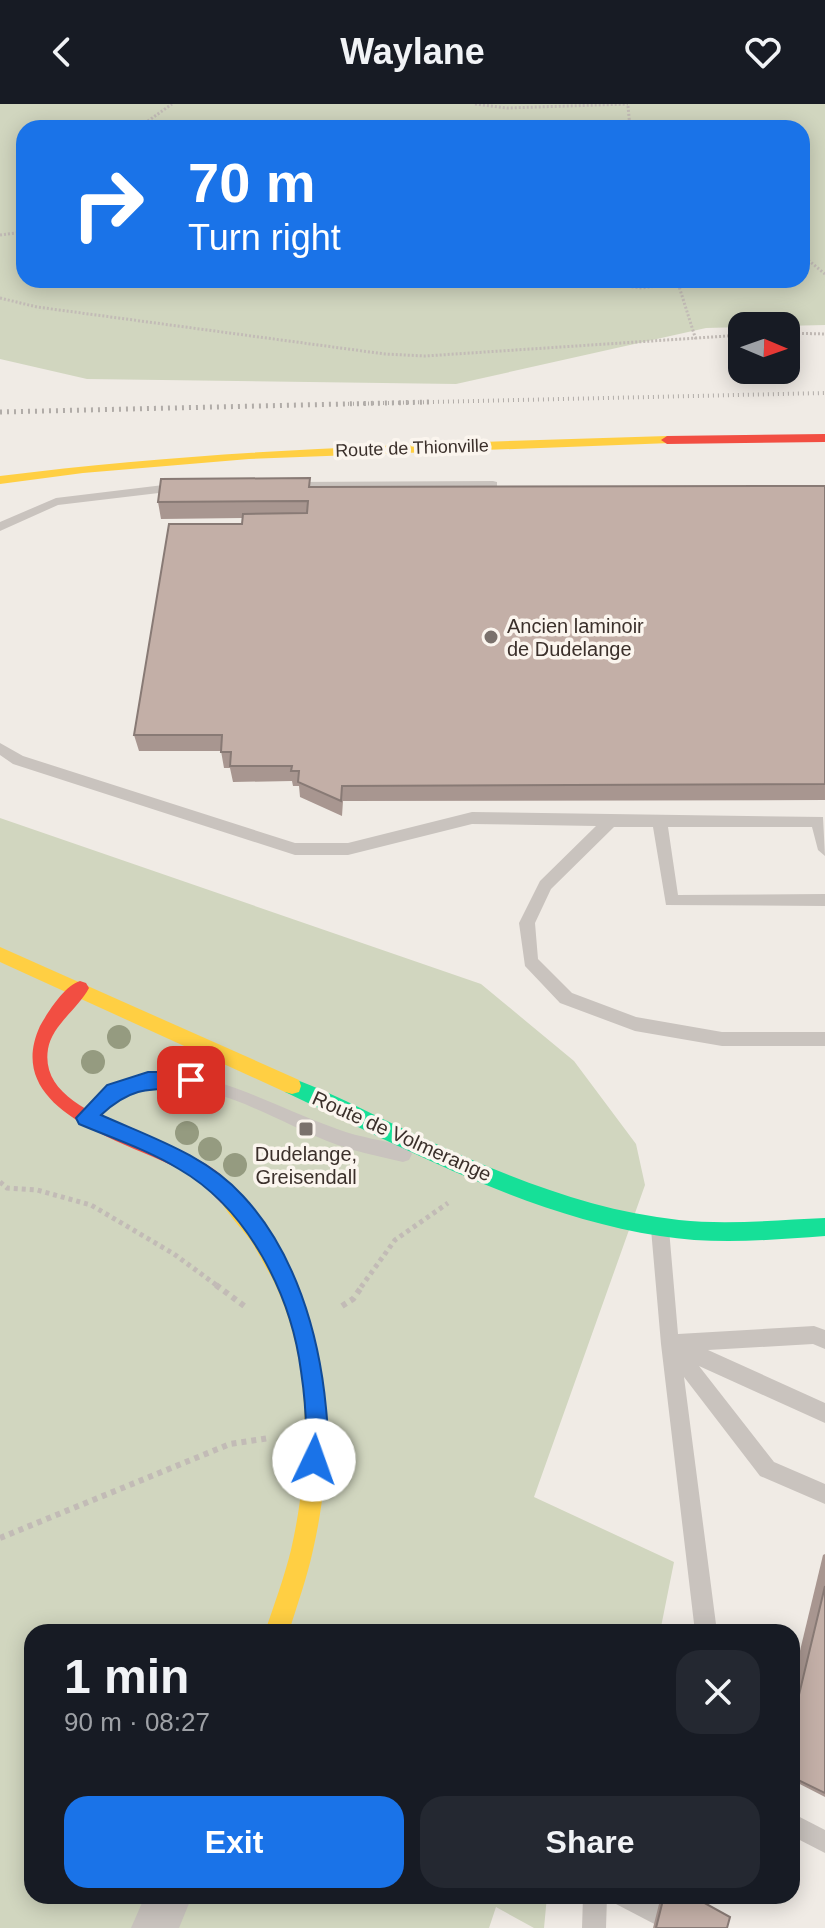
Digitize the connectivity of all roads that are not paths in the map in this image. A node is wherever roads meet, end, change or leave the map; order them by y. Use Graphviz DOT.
graph roads {
  1 [pos="825,438"];
  2 [pos="0,480"];
  3 [pos="493,485"];
  4 [pos="275,486"];
  5 [pos="197,487"];
  6 [pos="0,527"];
  7 [pos="0,748"];
  8 [pos="611,821"];
  9 [pos="822,821"];
  10 [pos="660,822"];
  11 [pos="825,850"];
  12 [pos="825,900"];
  13 [pos="0,954"];
  14 [pos="80,988"];
  15 [pos="825,1039"];
  16 [pos="86,1118"];
  17 [pos="467,1166"];
  18 [pos="660,1227"];
  19 [pos="825,1227"];
  20 [pos="821,1335"];
  21 [pos="670,1344"];
  22 [pos="825,1413"];
  23 [pos="825,1494"];
  24 [pos="279,1624"];
  25 [pos="705,1624"];
  26 [pos="800,1828"];
  27 [pos="825,1842"];
  28 [pos="166,1904"];
  29 [pos="595,1904"];
  30 [pos="640,1904"];
  31 [pos="155,1928"];
  32 [pos="594,1928"];
  33 [pos="686,1928"];
  1 -- 2 [label="main road, Route de Thionville"];
  3 -- 4 [label="lane"];
  5 -- 6 [label="lane"];
  7 -- 8 [label="lane"];
  8 -- 10 [label="lane"];
  8 -- 15 [label="lane"];
  9 -- 10 [label="lane"];
  9 -- 11 [label="lane"];
  10 -- 12 [label="lane"];
  13 -- 14 [label="main road, Route de Volmerange"];
  14 -- 16 [label="main road"];
  14 -- 17 [label="main road, Route de Volmerange"];
  16 -- 17 [label="lane"];
  16 -- 24 [label="main road"];
  17 -- 18 [label="main road, Route de Volmerange"];
  18 -- 19 [label="main road, Route de Volmerange"];
  18 -- 21 [label="lane"];
  20 -- 21 [label="lane"];
  21 -- 22 [label="lane"];
  21 -- 23 [label="lane"];
  21 -- 25 [label="lane"];
  26 -- 27 [label="lane"];
  28 -- 31 [label="street"];
  29 -- 32 [label="lane"];
  30 -- 33 [label="lane"];
}
